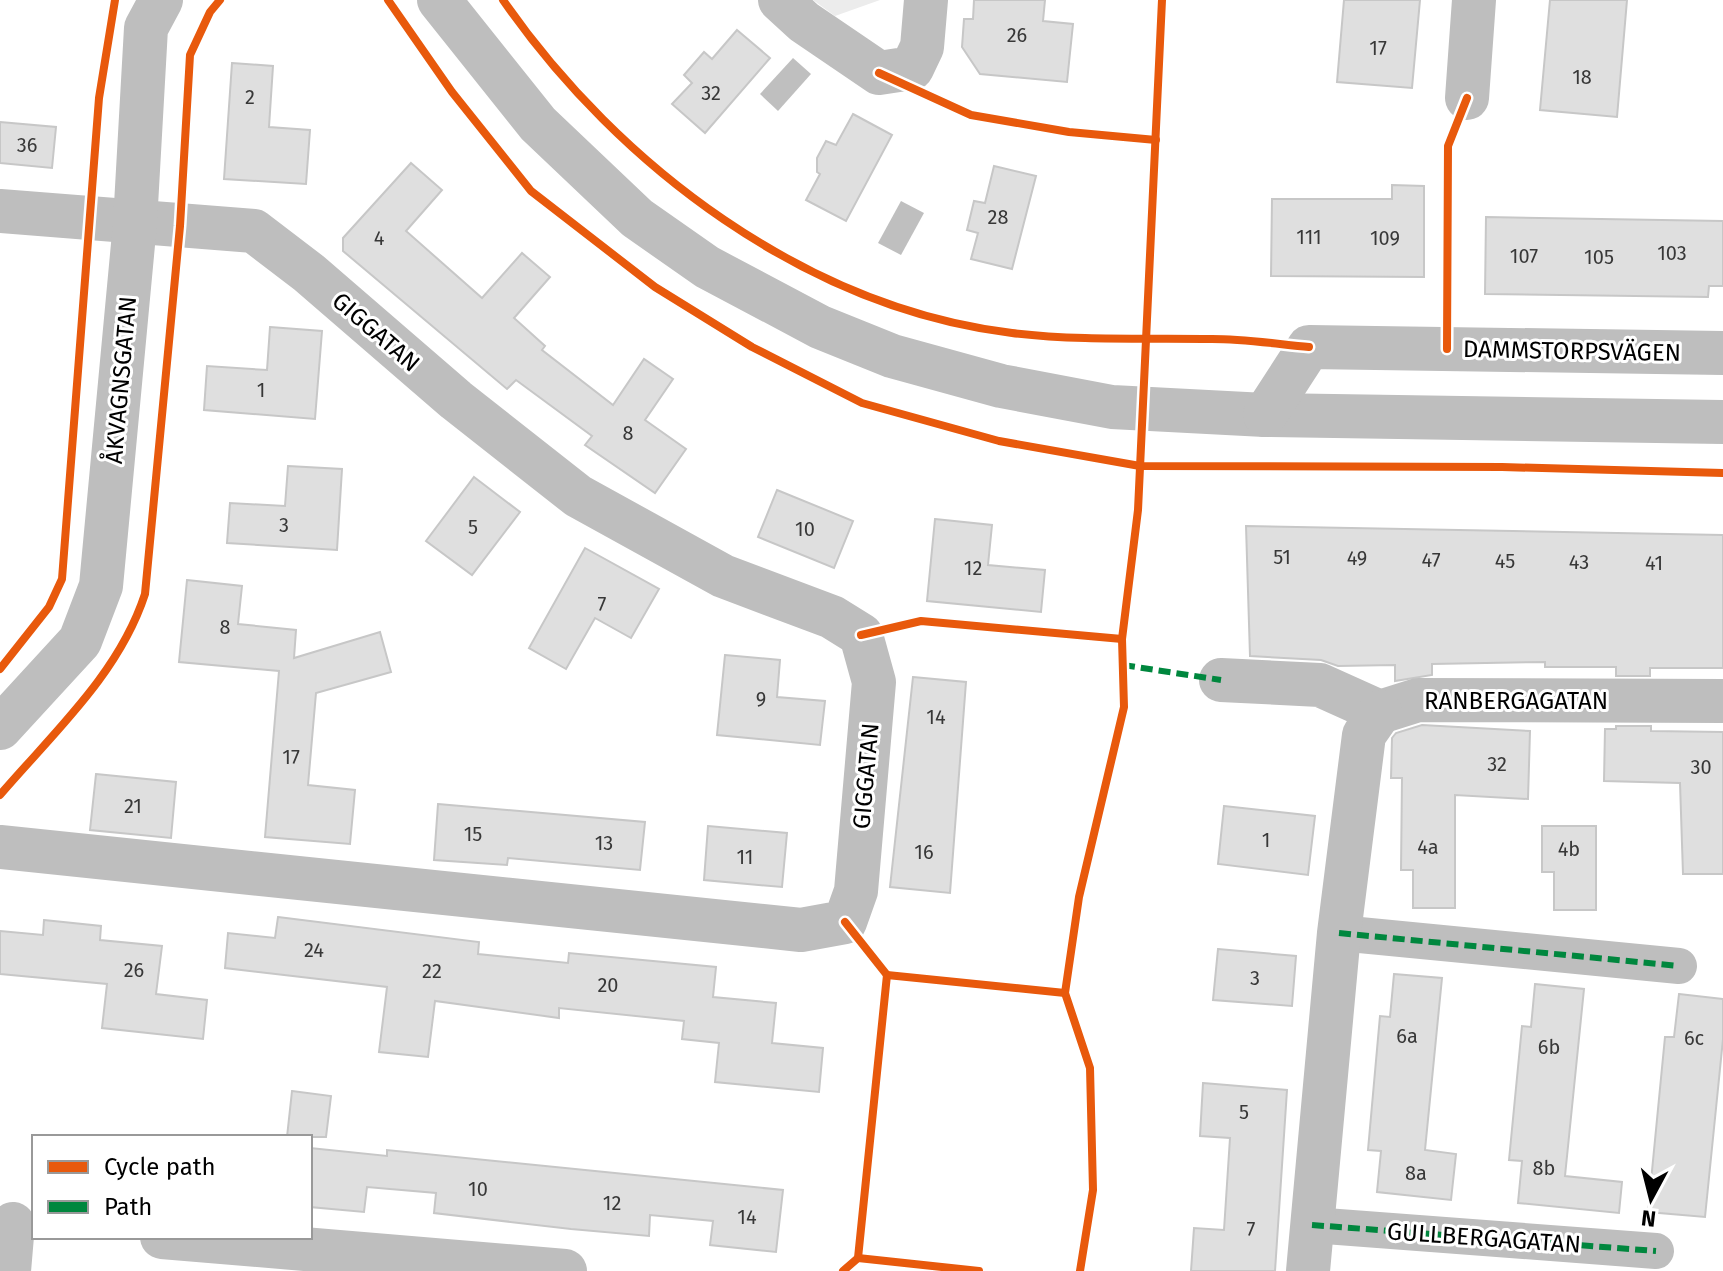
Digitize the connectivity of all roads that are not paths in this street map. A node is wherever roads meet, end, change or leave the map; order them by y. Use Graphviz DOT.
graph roads {
  1 [pos="161,0"];
  2 [pos="439,0"];
  3 [pos="780,0"];
  4 [pos="926,0"];
  5 [pos="1474,0"];
  6 [pos="1467,98"];
  7 [pos="0,211"];
  8 [pos="135,223"];
  9 [pos="1723,353"];
  10 [pos="1265,415"];
  11 [pos="1723,422"];
  12 [pos="1221,680"];
  13 [pos="1723,701"];
  14 [pos="1380,712"];
  15 [pos="0,728"];
  16 [pos="0,847"];
  17 [pos="1339,933"];
  18 [pos="1679,966"];
  19 [pos="16,1225"];
  20 [pos="1312,1225"];
  21 [pos="186,1239"];
  22 [pos="1656,1251"];
  23 [pos="9,1271"];
  24 [pos="565,1271"];
  25 [pos="1308,1271"];
  1 -- 8 [label="street, ÅKVAGNSGATAN"];
  2 -- 10 [label="street"];
  3 -- 4 [label="street"];
  5 -- 6 [label="street"];
  7 -- 8 [label="street"];
  8 -- 15 [label="street, ÅKVAGNSGATAN"];
  8 -- 16 [label="street, GIGGATAN"];
  9 -- 10 [label="street, DAMMSTORPSVÄGEN"];
  10 -- 11 [label="street"];
  12 -- 14 [label="street"];
  13 -- 14 [label="street, RANBERGAGATAN"];
  14 -- 17 [label="street"];
  17 -- 18 [label="street"];
  17 -- 20 [label="street"];
  19 -- 23 [label="street"];
  20 -- 22 [label="street, GULLBERGAGATAN"];
  20 -- 25 [label="street"];
  21 -- 24 [label="street"];
}
